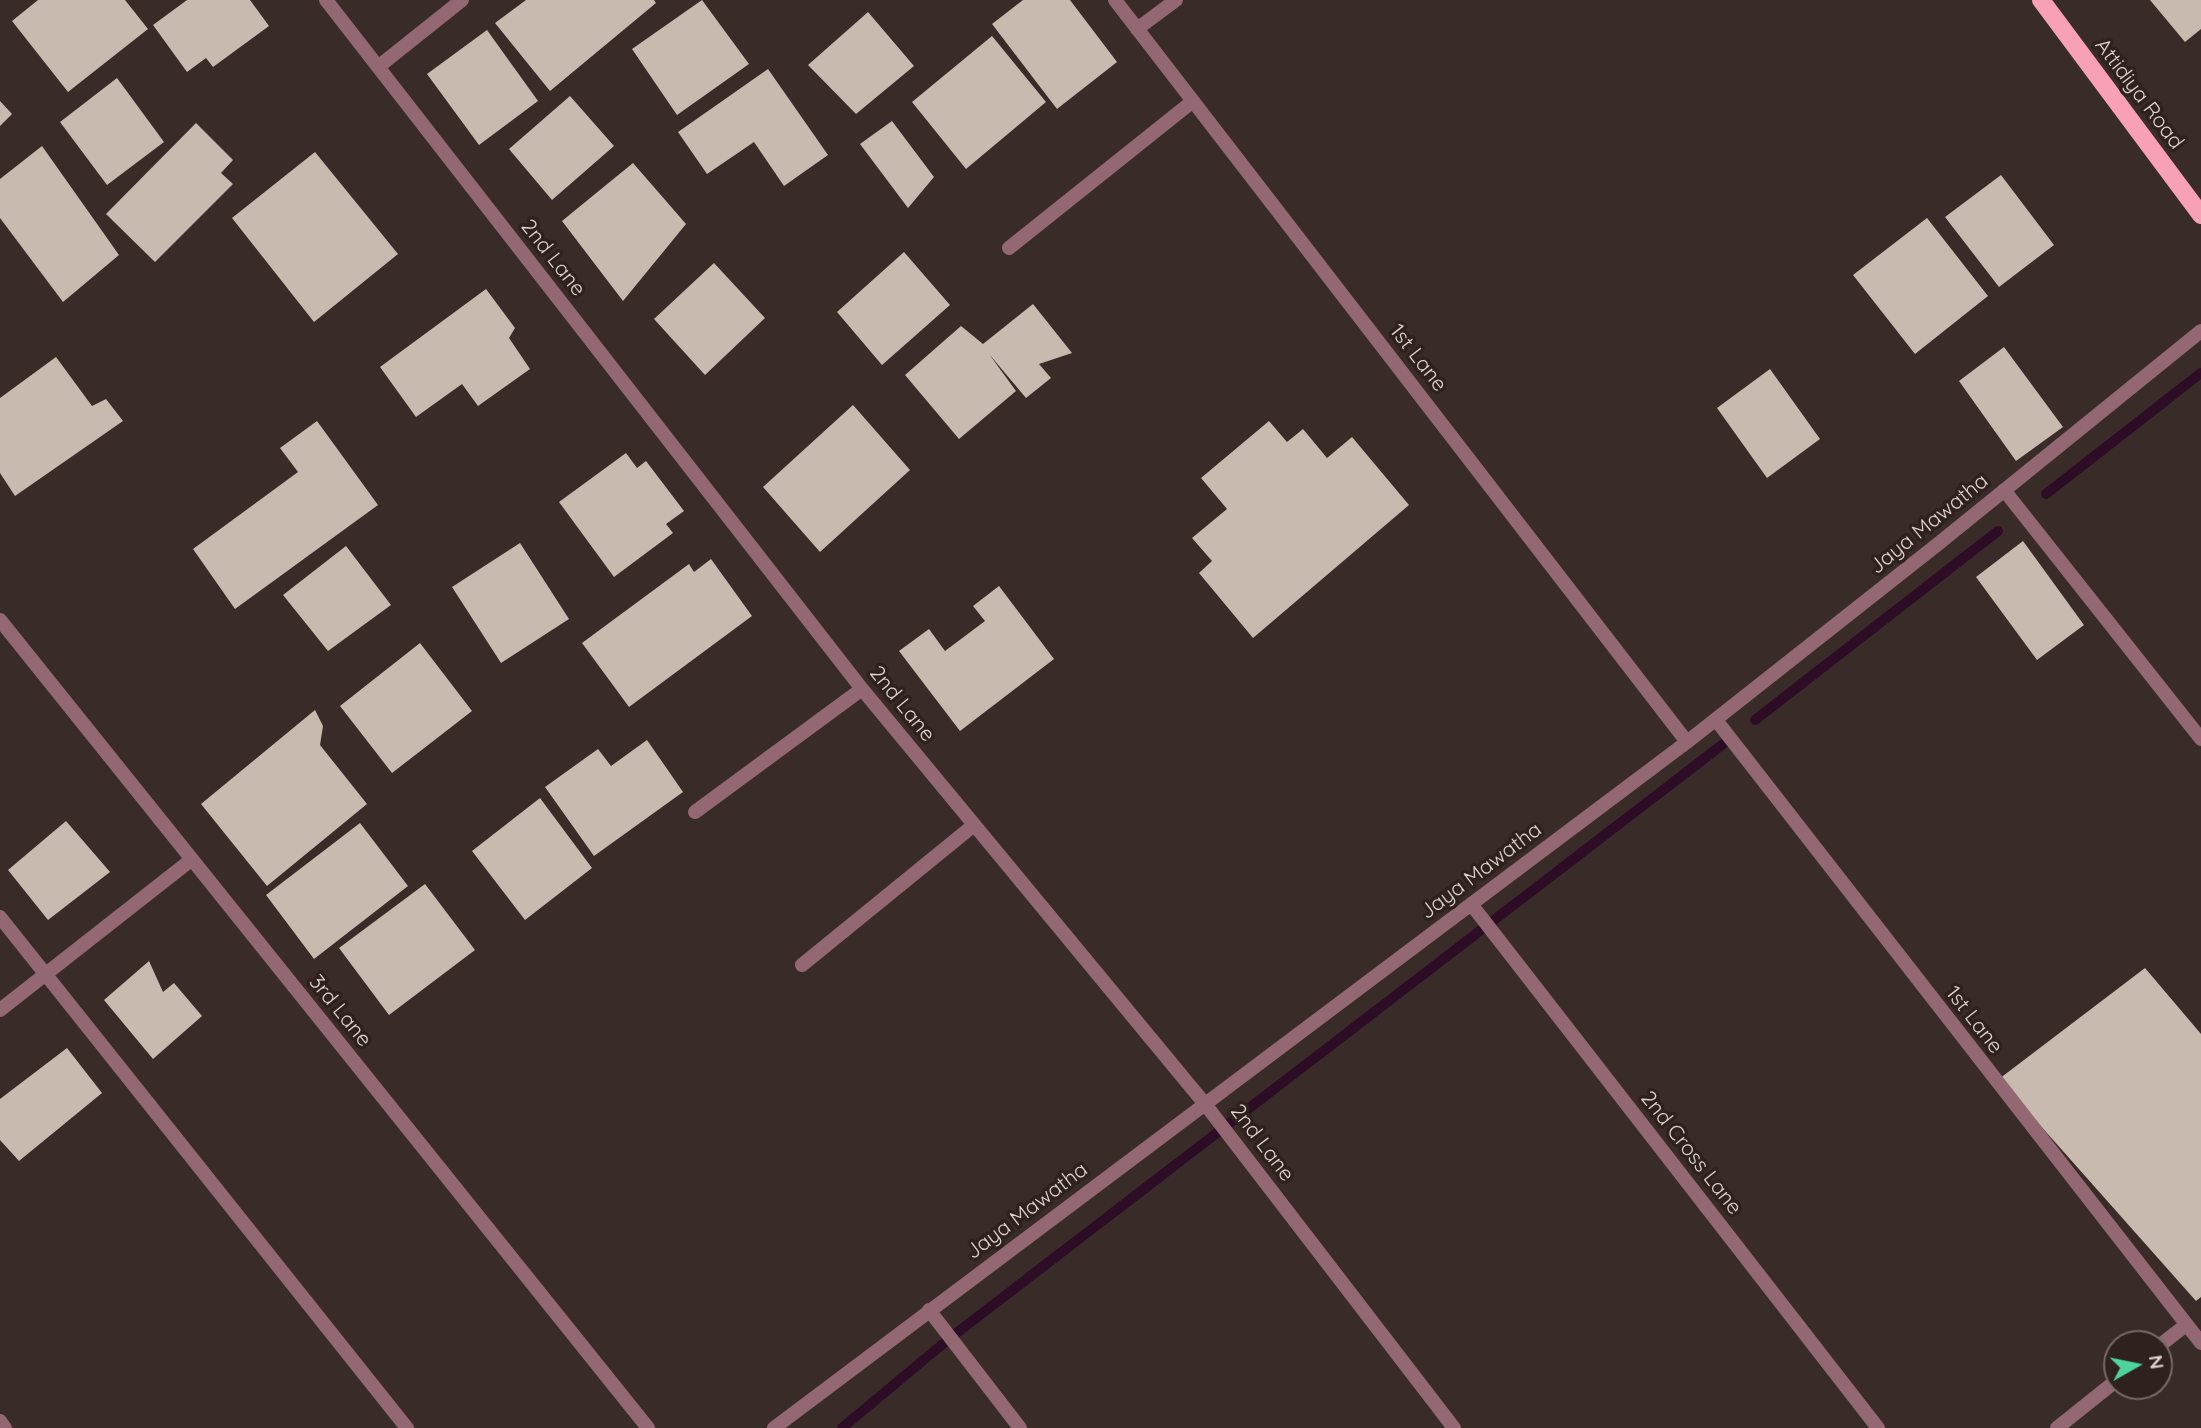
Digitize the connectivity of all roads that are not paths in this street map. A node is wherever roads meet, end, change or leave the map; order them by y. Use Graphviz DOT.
graph roads {
  1 [pos="326,0"];
  2 [pos="462,0"];
  3 [pos="1115,0"];
  4 [pos="1176,0"];
  5 [pos="2041,0"];
  6 [pos="1137,29"];
  7 [pos="378,67"];
  8 [pos="1193,101"];
  9 [pos="2201,215"];
  10 [pos="1009,248"];
  11 [pos="2201,331"];
  12 [pos="2004,490"];
  13 [pos="0,620"];
  14 [pos="862,689"];
  15 [pos="1716,720"];
  16 [pos="2201,738"];
  17 [pos="1687,742"];
  18 [pos="695,811"];
  19 [pos="974,825"];
  20 [pos="191,860"];
  21 [pos="1471,904"];
  22 [pos="0,917"];
  23 [pos="802,965"];
  24 [pos="45,975"];
  25 [pos="0,1010"];
  26 [pos="1205,1104"];
  27 [pos="929,1310"];
  28 [pos="2186,1325"];
  29 [pos="2173,1335"];
  30 [pos="2201,1343"];
  31 [pos="2103,1391"];
  32 [pos="0,1422"];
  33 [pos="5,1428"];
  34 [pos="407,1428"];
  35 [pos="648,1428"];
  36 [pos="774,1428"];
  37 [pos="1020,1428"];
  38 [pos="1454,1428"];
  39 [pos="1878,1428"];
  40 [pos="2057,1428"];
  1 -- 7 [label="street, 2nd Lane"];
  2 -- 7 [label="street"];
  3 -- 6 [label="street, 1st Lane"];
  4 -- 6 [label="street"];
  5 -- 9 [label="main road, Attidiya Road"];
  6 -- 8 [label="street, 1st Lane"];
  7 -- 14 [label="street, 2nd Lane"];
  8 -- 10 [label="street"];
  8 -- 17 [label="street, 1st Lane"];
  11 -- 12 [label="street, Jaya Mawatha"];
  12 -- 15 [label="street, Jaya Mawatha"];
  12 -- 16 [label="street"];
  13 -- 20 [label="street, 3rd Lane"];
  14 -- 18 [label="street"];
  14 -- 19 [label="street, 2nd Lane"];
  15 -- 17 [label="street, Jaya Mawatha"];
  15 -- 28 [label="street, 1st Lane"];
  17 -- 21 [label="street, Jaya Mawatha"];
  19 -- 23 [label="street"];
  19 -- 26 [label="street, 2nd Lane"];
  20 -- 24 [label="street"];
  20 -- 35 [label="street, 3rd Lane"];
  21 -- 26 [label="street, Jaya Mawatha"];
  21 -- 39 [label="street, 2nd Cross Lane"];
  22 -- 24 [label="street"];
  24 -- 25 [label="street"];
  24 -- 34 [label="street"];
  26 -- 27 [label="street, Jaya Mawatha"];
  26 -- 38 [label="street, 2nd Lane"];
  27 -- 36 [label="street, Jaya Mawatha"];
  27 -- 37 [label="street"];
  28 -- 29 [label="street"];
  28 -- 30 [label="street, 1st Lane"];
  31 -- 40 [label="street"];
  32 -- 33 [label="street"];
}
